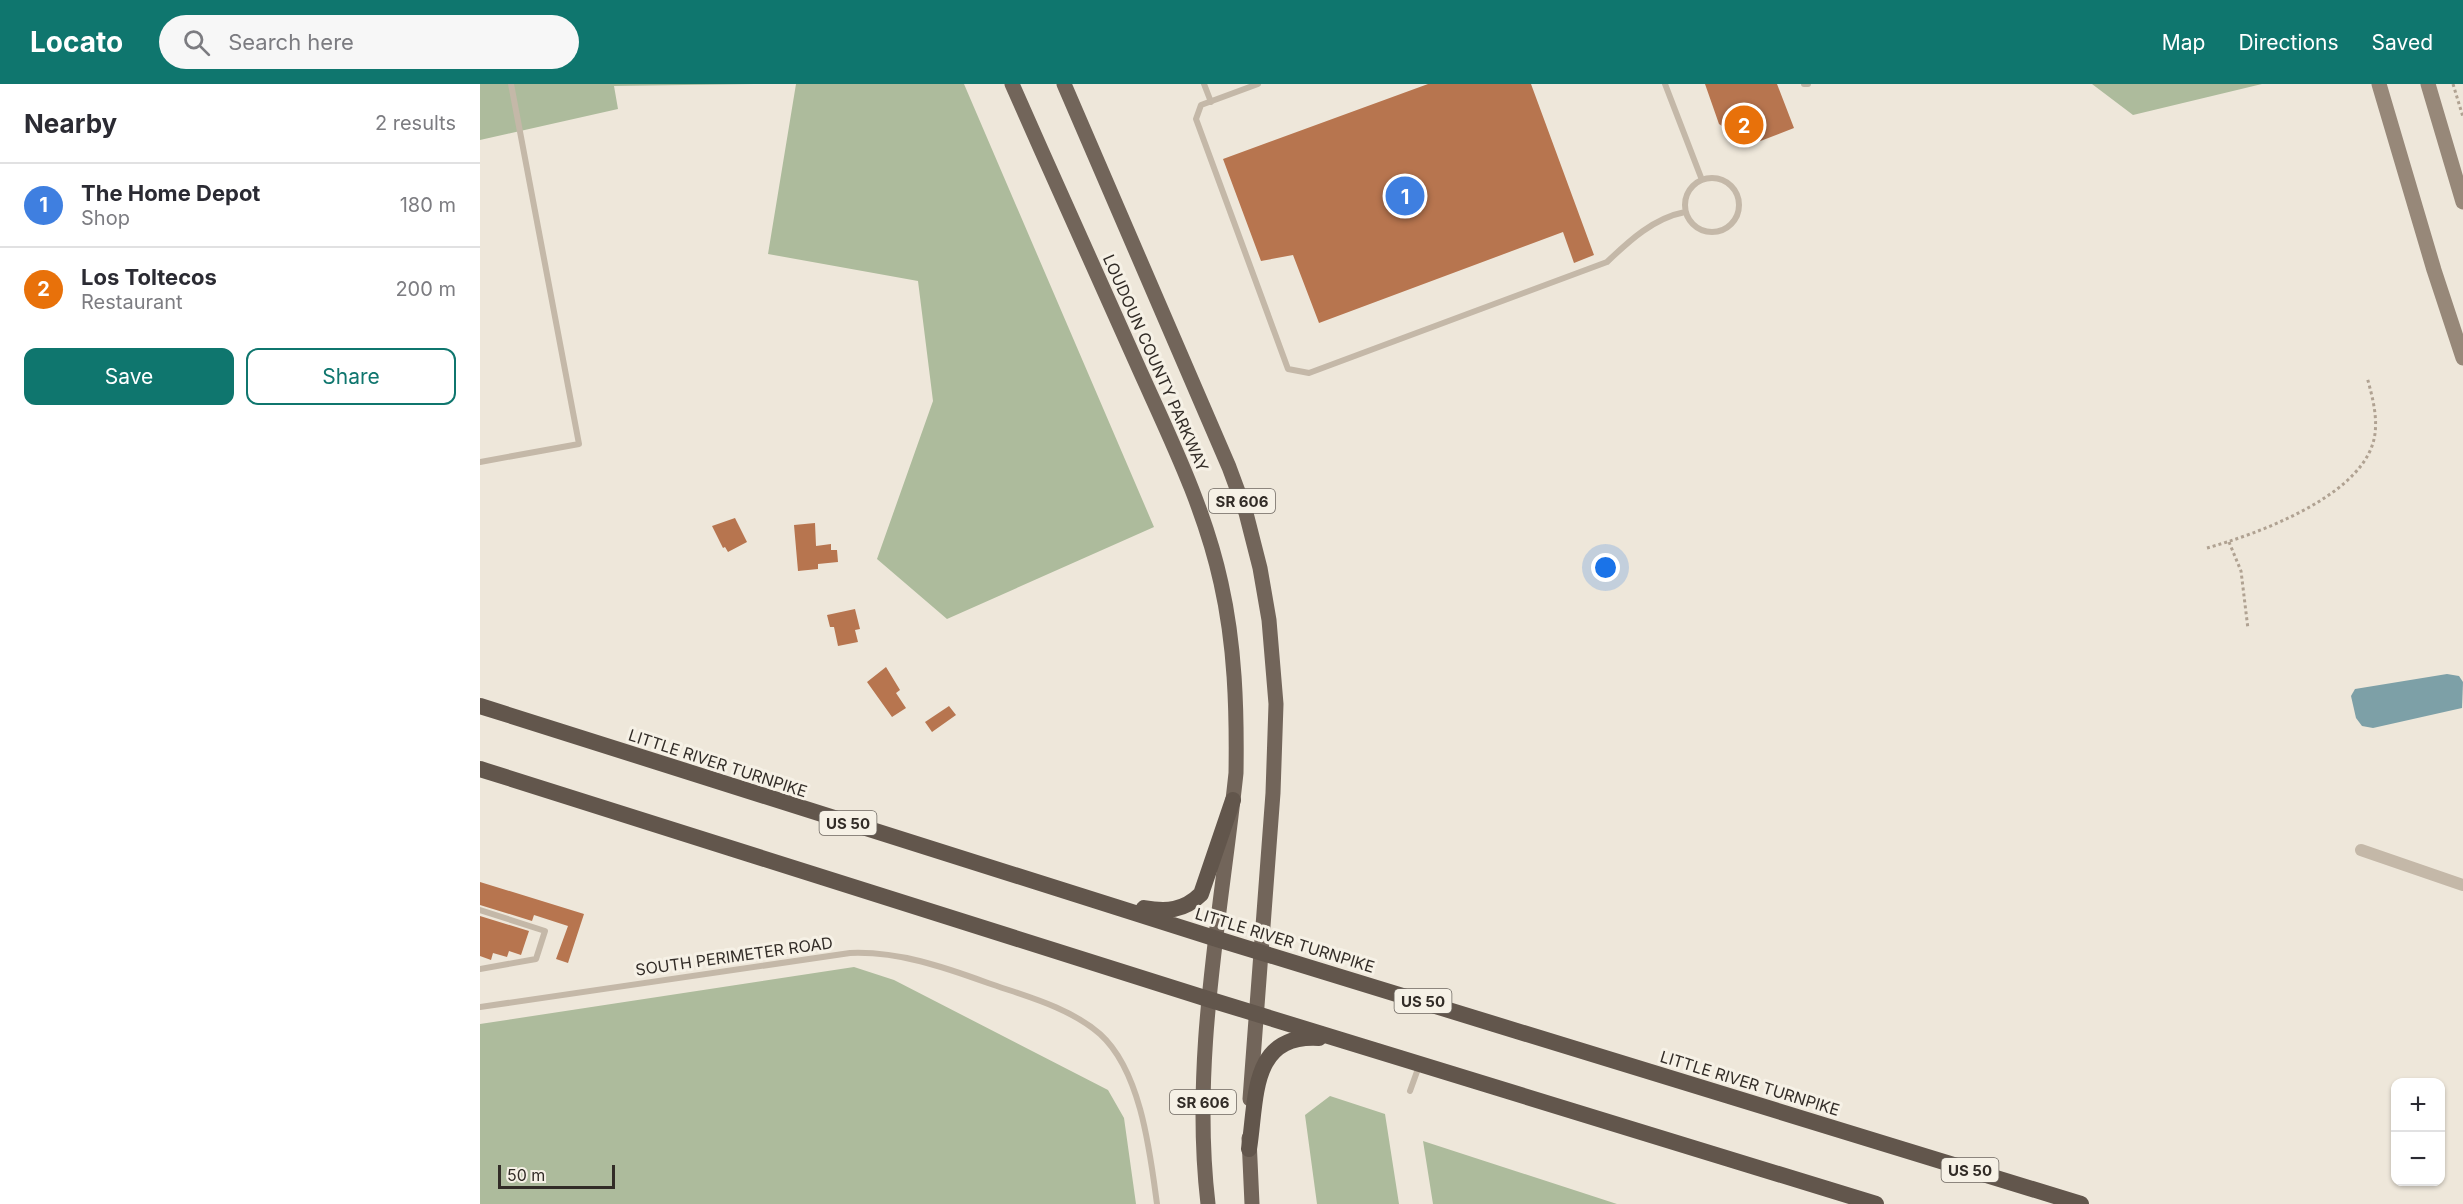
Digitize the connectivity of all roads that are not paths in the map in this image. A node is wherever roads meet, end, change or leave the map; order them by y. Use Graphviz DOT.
graph roads {
  1 [pos="511,84"];
  2 [pos="1012,84"];
  3 [pos="1064,84"];
  4 [pos="1204,84"];
  5 [pos="1258,84"];
  6 [pos="1665,84"];
  7 [pos="2379,84"];
  8 [pos="2428,84"];
  9 [pos="1211,102"];
  10 [pos="1702,180"];
  11 [pos="2463,201"];
  12 [pos="1685,212"];
  13 [pos="2463,358"];
  14 [pos="480,462"];
  15 [pos="480,706"];
  16 [pos="480,769"];
  17 [pos="1233,800"];
  18 [pos="2361,850"];
  19 [pos="2463,885"];
  20 [pos="1091,899"];
  21 [pos="480,910"];
  22 [pos="1217,939"];
  23 [pos="1260,951"];
  24 [pos="480,969"];
  25 [pos="1211,1000"];
  26 [pos="480,1007"];
  27 [pos="1256,1013"];
  28 [pos="1358,1044"];
  29 [pos="1420,1063"];
  30 [pos="1410,1091"];
  31 [pos="1249,1149"];
  32 [pos="1156,1204"];
  33 [pos="1208,1204"];
  34 [pos="1252,1204"];
  35 [pos="1876,1204"];
  36 [pos="2081,1204"];
  1 -- 14 [label="lane"];
  2 -- 17 [label="main road, LOUDOUN COUNTY PARKWAY / SR 606"];
  3 -- 23 [label="main road, LOUDOUN COUNTY PARKWAY / SR 606"];
  4 -- 9 [label="lane"];
  5 -- 9 [label="lane"];
  6 -- 10 [label="lane"];
  7 -- 13 [label="main road"];
  8 -- 11 [label="main road"];
  9 -- 12 [label="lane"];
  10 -- 12 [label="lane"];
  10 -- 12 [label="lane"];
  15 -- 20 [label="highway, LITTLE RIVER TURNPIKE / US 50"];
  16 -- 25 [label="highway"];
  17 -- 20 [label="highway"];
  17 -- 22 [label="main road, LOUDOUN COUNTY PARKWAY / SR 606"];
  18 -- 19 [label="street"];
  20 -- 22 [label="highway, LITTLE RIVER TURNPIKE / US 50"];
  21 -- 24 [label="lane"];
  22 -- 23 [label="highway, LITTLE RIVER TURNPIKE / US 50"];
  22 -- 25 [label="main road, LOUDOUN COUNTY PARKWAY / SR 606"];
  23 -- 27 [label="main road, LOUDOUN COUNTY PARKWAY / SR 606"];
  23 -- 36 [label="highway, LITTLE RIVER TURNPIKE / US 50"];
  25 -- 27 [label="highway"];
  25 -- 33 [label="main road, LOUDOUN COUNTY PARKWAY / SR 606"];
  26 -- 32 [label="lane, SOUTH PERIMETER ROAD"];
  27 -- 28 [label="highway"];
  27 -- 31 [label="main road, LOUDOUN COUNTY PARKWAY / SR 606"];
  28 -- 29 [label="highway"];
  28 -- 31 [label="highway"];
  29 -- 30 [label="lane"];
  29 -- 35 [label="highway"];
  31 -- 34 [label="main road, LOUDOUN COUNTY PARKWAY / SR 606"];
}
